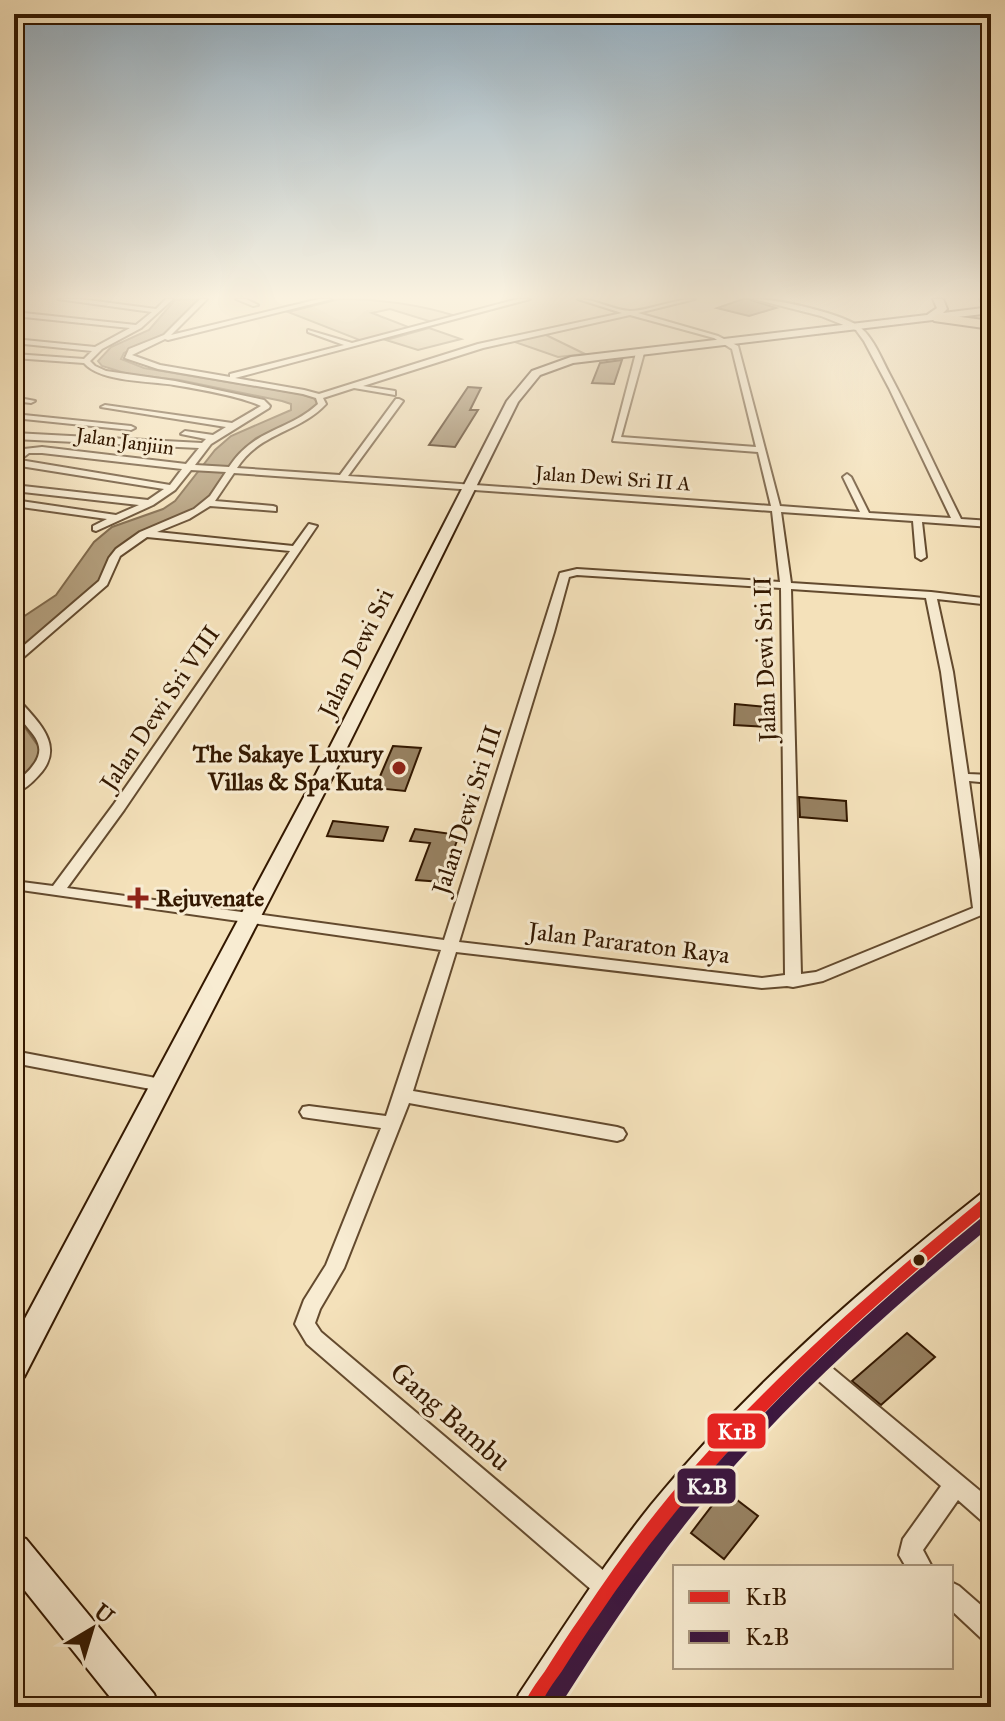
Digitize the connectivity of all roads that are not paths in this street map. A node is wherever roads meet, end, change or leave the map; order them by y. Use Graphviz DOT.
graph roads {
  1 [pos="149,379"];
  2 [pos="239,379"];
  3 [pos="380,379"];
  4 [pos="528,379"];
  5 [pos="633,379"];
  6 [pos="743,379"];
  7 [pos="887,379"];
  8 [pos="357,387"];
  9 [pos="319,397"];
  10 [pos="14,399"];
  11 [pos="31,401"];
  12 [pos="105,407"];
  13 [pos="14,416"];
  14 [pos="234,426"];
  15 [pos="131,428"];
  16 [pos="185,434"];
  17 [pos="14,436"];
  18 [pos="214,438"];
  19 [pos="203,446"];
  20 [pos="762,450"];
  21 [pos="14,461"];
  22 [pos="188,467"];
  23 [pos="231,469"];
  24 [pos="847,477"];
  25 [pos="342,478"];
  26 [pos="469,487"];
  27 [pos="14,488"];
  28 [pos="172,488"];
  29 [pos="14,503"];
  30 [pos="150,503"];
  31 [pos="207,503"];
  32 [pos="776,507"];
  33 [pos="273,509"];
  34 [pos="865,513"];
  35 [pos="116,518"];
  36 [pos="917,518"];
  37 [pos="957,521"];
  38 [pos="991,524"];
  39 [pos="312,526"];
  40 [pos="96,528"];
  41 [pos="142,534"];
  42 [pos="296,549"];
  43 [pos="921,557"];
  44 [pos="786,587"];
  45 [pos="931,595"];
  46 [pos="991,602"];
  47 [pos="14,660"];
  48 [pos="14,702"];
  49 [pos="960,777"];
  50 [pos="991,779"];
  51 [pos="14,790"];
  52 [pos="14,885"];
  53 [pos="58,890"];
  54 [pos="985,908"];
  55 [pos="248,917"];
  56 [pos="449,946"];
  57 [pos="793,982"];
  58 [pos="14,1057"];
  59 [pos="161,1085"];
  60 [pos="403,1096"];
  61 [pos="309,1112"];
  62 [pos="392,1123"];
  63 [pos="617,1134"];
  64 [pos="991,1200"];
  65 [pos="334,1268"];
  66 [pos="806,1358"];
  67 [pos="14,1368"];
  68 [pos="956,1484"];
  69 [pos="991,1514"];
  70 [pos="14,1551"];
  71 [pos="918,1565"];
  72 [pos="609,1591"];
  73 [pos="953,1596"];
  74 [pos="991,1630"];
  75 [pos="141,1707"];
  76 [pos="532,1707"];
  1 -- 14 [label="street"];
  2 -- 9 [label="street"];
  3 -- 8 [label="street"];
  4 -- 26 [label="street, Jalan Dewi Sri"];
  5 -- 20 [label="street"];
  6 -- 20 [label="street, Jalan Dewi Sri II"];
  7 -- 37 [label="street"];
  8 -- 9 [label="street"];
  8 -- 25 [label="street"];
  9 -- 23 [label="street"];
  10 -- 11 [label="street"];
  12 -- 14 [label="street"];
  13 -- 15 [label="street"];
  14 -- 18 [label="street"];
  16 -- 18 [label="street"];
  17 -- 19 [label="street"];
  18 -- 19 [label="street"];
  19 -- 22 [label="street"];
  20 -- 32 [label="street, Jalan Dewi Sri II"];
  21 -- 22 [label="street, Jalan Janjiin"];
  21 -- 28 [label="street"];
  22 -- 23 [label="street, Jalan Janjiin"];
  22 -- 28 [label="street"];
  23 -- 25 [label="street, Jalan Dewi Sri II A"];
  23 -- 31 [label="street"];
  24 -- 34 [label="street"];
  25 -- 26 [label="street, Jalan Dewi Sri II A"];
  26 -- 32 [label="street, Jalan Dewi Sri II A"];
  26 -- 55 [label="street, Jalan Dewi Sri"];
  27 -- 30 [label="street"];
  28 -- 30 [label="street"];
  29 -- 35 [label="street"];
  30 -- 35 [label="street"];
  31 -- 33 [label="street"];
  31 -- 41 [label="street"];
  32 -- 34 [label="street, Jalan Dewi Sri II A"];
  32 -- 44 [label="street, Jalan Dewi Sri II"];
  34 -- 36 [label="street, Jalan Dewi Sri II A"];
  35 -- 40 [label="street"];
  36 -- 37 [label="street, Jalan Dewi Sri II A"];
  36 -- 43 [label="street"];
  37 -- 38 [label="street, Jalan Dewi Sri II A"];
  39 -- 42 [label="street, Jalan Dewi Sri VIII"];
  41 -- 42 [label="street"];
  41 -- 47 [label="street"];
  42 -- 53 [label="street, Jalan Dewi Sri VIII"];
  44 -- 45 [label="street"];
  44 -- 56 [label="street, Jalan Dewi Sri III"];
  44 -- 57 [label="street, Jalan Dewi Sri II"];
  45 -- 46 [label="street"];
  45 -- 49 [label="street"];
  48 -- 51 [label="street"];
  49 -- 50 [label="street"];
  49 -- 54 [label="street"];
  52 -- 53 [label="street, Jalan Pararaton Raya"];
  53 -- 55 [label="street, Jalan Pararaton Raya"];
  54 -- 57 [label="street, Jalan Pararaton Raya"];
  55 -- 56 [label="street, Jalan Pararaton Raya"];
  55 -- 59 [label="street, Jalan Dewi Sri"];
  56 -- 57 [label="street, Jalan Pararaton Raya"];
  56 -- 60 [label="street, Jalan Dewi Sri III"];
  58 -- 59 [label="street"];
  59 -- 67 [label="street, Jalan Dewi Sri"];
  60 -- 62 [label="street, Jalan Dewi Sri III"];
  60 -- 63 [label="street"];
  61 -- 62 [label="street"];
  62 -- 65 [label="street, Jalan Dewi Sri III"];
  64 -- 66 [label="street"];
  65 -- 72 [label="street, Gang Bambu"];
  66 -- 68 [label="street"];
  66 -- 72 [label="street"];
  68 -- 69 [label="street"];
  68 -- 71 [label="street"];
  70 -- 75 [label="street"];
  72 -- 76 [label="street"];
  73 -- 74 [label="street"];
}
